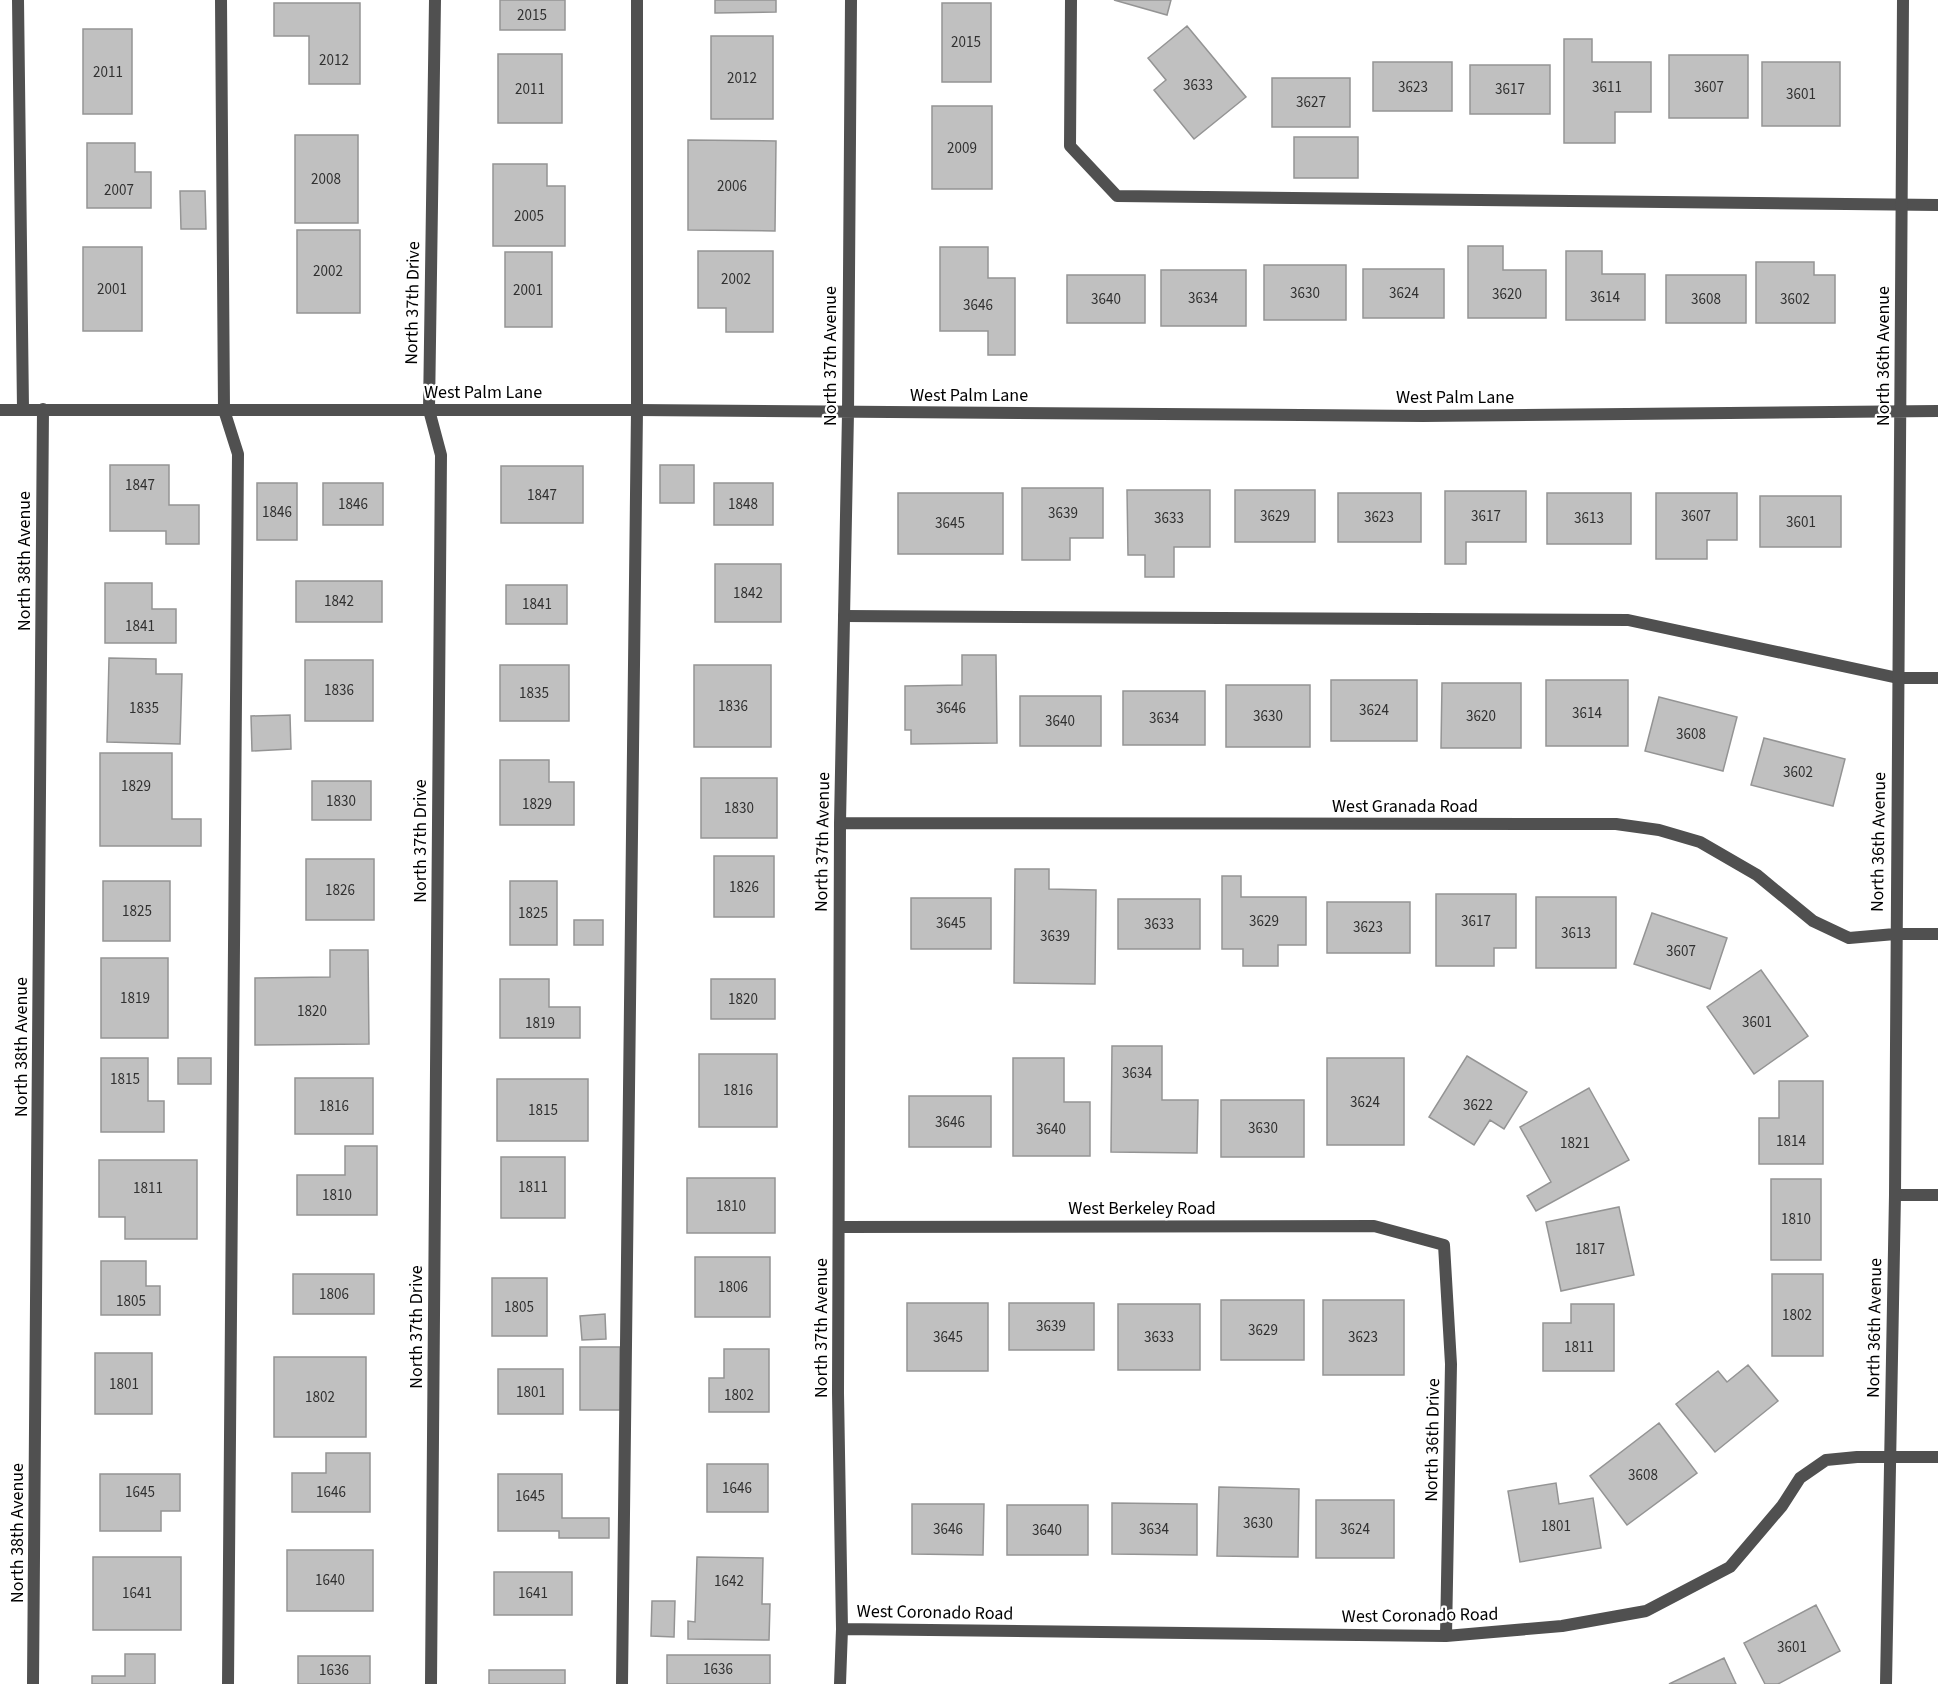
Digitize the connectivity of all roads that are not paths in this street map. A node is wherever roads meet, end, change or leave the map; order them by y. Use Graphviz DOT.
graph roads {
  1 [pos="18,0"];
  2 [pos="220,0"];
  3 [pos="435,0"];
  4 [pos="637,0"];
  5 [pos="851,0"];
  6 [pos="1071,0"];
  7 [pos="1903,0"];
  8 [pos="1902,205"];
  9 [pos="1938,205"];
  10 [pos="23,409"];
  11 [pos="43,409"];
  12 [pos="0,410"];
  13 [pos="224,410"];
  14 [pos="429,410"];
  15 [pos="637,410"];
  16 [pos="1900,411"];
  17 [pos="1938,411"];
  18 [pos="848,413"];
  19 [pos="844,616"];
  20 [pos="1898,678"];
  21 [pos="1938,678"];
  22 [pos="840,823"];
  23 [pos="1895,934"];
  24 [pos="1938,934"];
  25 [pos="1894,1194"];
  26 [pos="1938,1195"];
  27 [pos="839,1227"];
  28 [pos="1444,1245"];
  29 [pos="1890,1457"];
  30 [pos="1938,1457"];
  31 [pos="842,1629"];
  32 [pos="1446,1636"];
  33 [pos="33,1684"];
  34 [pos="228,1684"];
  35 [pos="431,1684"];
  36 [pos="622,1684"];
  37 [pos="840,1684"];
  38 [pos="1886,1684"];
  1 -- 10 [label="street"];
  2 -- 13 [label="street"];
  3 -- 14 [label="street, North 37th Drive"];
  4 -- 15 [label="street"];
  5 -- 18 [label="street, North 37th Avenue"];
  6 -- 8 [label="street"];
  7 -- 8 [label="street, North 36th Avenue"];
  8 -- 9 [label="street"];
  8 -- 16 [label="street, North 36th Avenue"];
  10 -- 11 [label="street, West Palm Lane"];
  10 -- 12 [label="street, West Palm Lane"];
  11 -- 13 [label="street, West Palm Lane"];
  11 -- 33 [label="street, North 38th Avenue"];
  13 -- 14 [label="street, West Palm Lane"];
  13 -- 34 [label="street"];
  14 -- 15 [label="street, West Palm Lane"];
  14 -- 35 [label="street, North 37th Drive"];
  15 -- 18 [label="street, West Palm Lane"];
  15 -- 36 [label="street"];
  16 -- 17 [label="street, West Palm Lane"];
  16 -- 18 [label="street, West Palm Lane"];
  16 -- 20 [label="street, North 36th Avenue"];
  18 -- 19 [label="street, North 37th Avenue"];
  19 -- 20 [label="street"];
  19 -- 22 [label="street, North 37th Avenue"];
  20 -- 21 [label="street"];
  20 -- 23 [label="street, North 36th Avenue"];
  22 -- 23 [label="street, West Granada Road"];
  22 -- 27 [label="street, North 37th Avenue"];
  23 -- 24 [label="street, West Granada Road"];
  23 -- 25 [label="street, North 36th Avenue"];
  25 -- 26 [label="street"];
  25 -- 29 [label="street, North 36th Avenue"];
  27 -- 28 [label="street, West Berkeley Road"];
  27 -- 31 [label="street, North 37th Avenue"];
  28 -- 32 [label="street, North 36th Drive"];
  29 -- 30 [label="street, West Coronado Road"];
  29 -- 32 [label="street, West Coronado Road"];
  29 -- 38 [label="street, North 36th Avenue"];
  31 -- 32 [label="street, West Coronado Road"];
  31 -- 37 [label="street, North 37th Avenue"];
}
